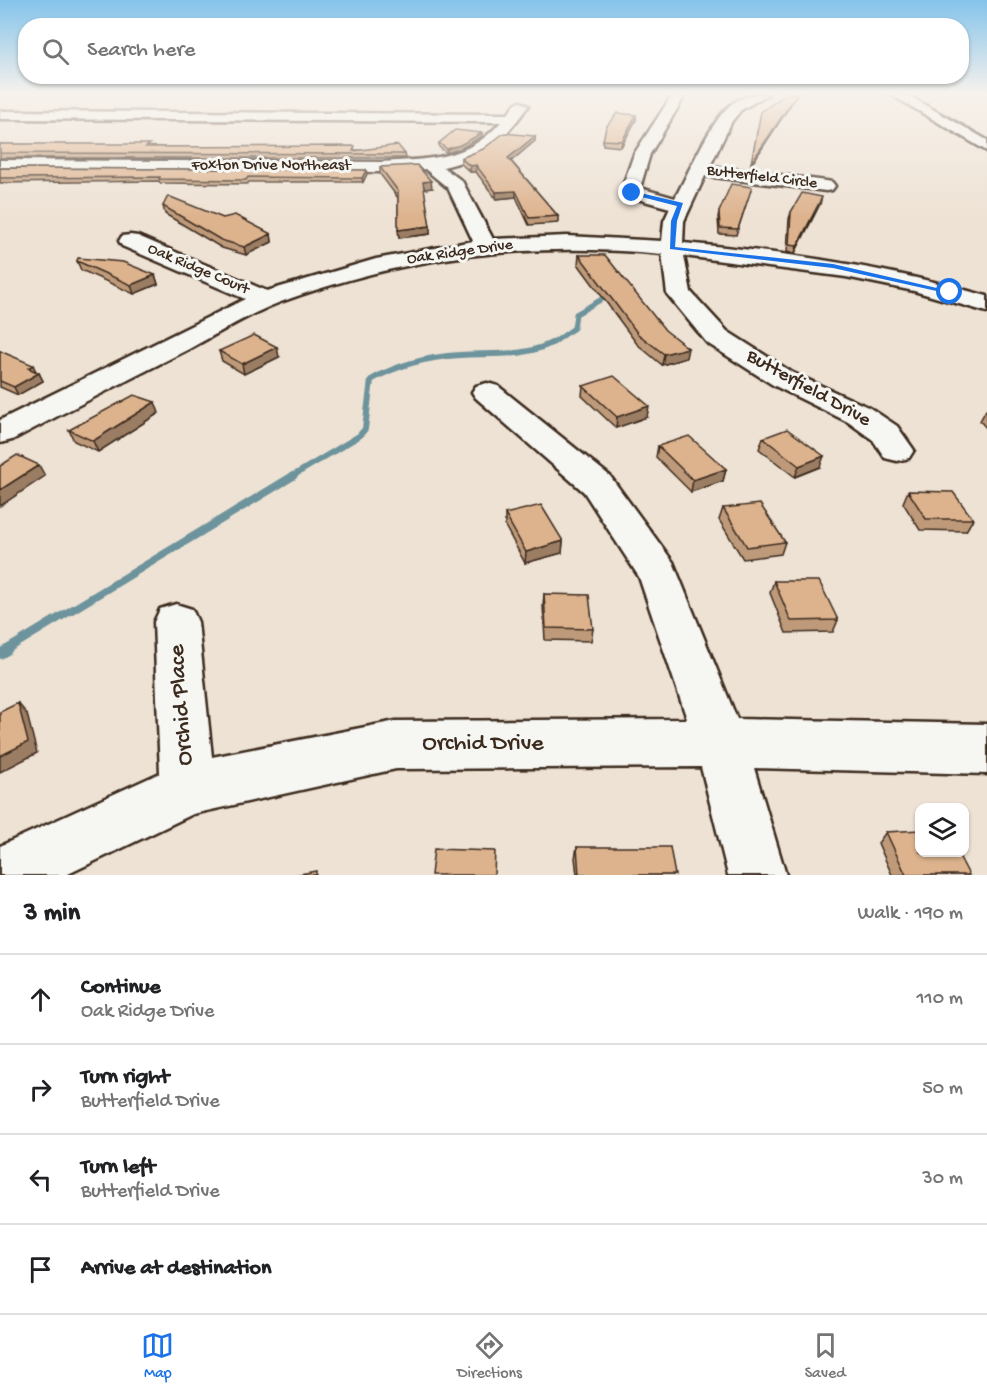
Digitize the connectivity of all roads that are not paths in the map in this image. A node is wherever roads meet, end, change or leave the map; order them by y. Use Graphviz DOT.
graph roads {
  1 [pos="496,135"];
  2 [pos="654,135"];
  3 [pos="717,135"];
  4 [pos="967,135"];
  5 [pos="987,146"];
  6 [pos="429,164"];
  7 [pos="0,165"];
  8 [pos="698,170"];
  9 [pos="826,186"];
  10 [pos="681,205"];
  11 [pos="130,241"];
  12 [pos="486,246"];
  13 [pos="672,248"];
  14 [pos="266,299"];
  15 [pos="987,304"];
  16 [pos="487,392"];
  17 [pos="0,433"];
  18 [pos="897,450"];
  19 [pos="176,622"];
  20 [pos="721,743"];
  21 [pos="987,749"];
  22 [pos="188,788"];
  23 [pos="2,875"];
  24 [pos="758,875"];
  1 -- 6 [label="street, Foxton Drive Northeast"];
  2 -- 10 [label="street"];
  3 -- 8 [label="street, Butterfield Drive"];
  4 -- 5 [label="street"];
  6 -- 7 [label="street, Foxton Drive Northeast"];
  6 -- 12 [label="street"];
  8 -- 9 [label="street, Butterfield Circle"];
  8 -- 10 [label="street, Butterfield Drive"];
  10 -- 13 [label="street, Butterfield Drive"];
  11 -- 14 [label="street, Oak Ridge Court"];
  12 -- 13 [label="street, Oak Ridge Drive"];
  12 -- 14 [label="street, Oak Ridge Drive"];
  13 -- 15 [label="street, Oak Ridge Drive"];
  13 -- 18 [label="street, Butterfield Drive"];
  14 -- 17 [label="street, Oak Ridge Drive"];
  16 -- 20 [label="street"];
  19 -- 22 [label="street, Orchid Place"];
  20 -- 21 [label="street, Orchid Drive"];
  20 -- 22 [label="street, Orchid Drive"];
  20 -- 24 [label="street"];
  22 -- 23 [label="street, Orchid Drive"];
}
